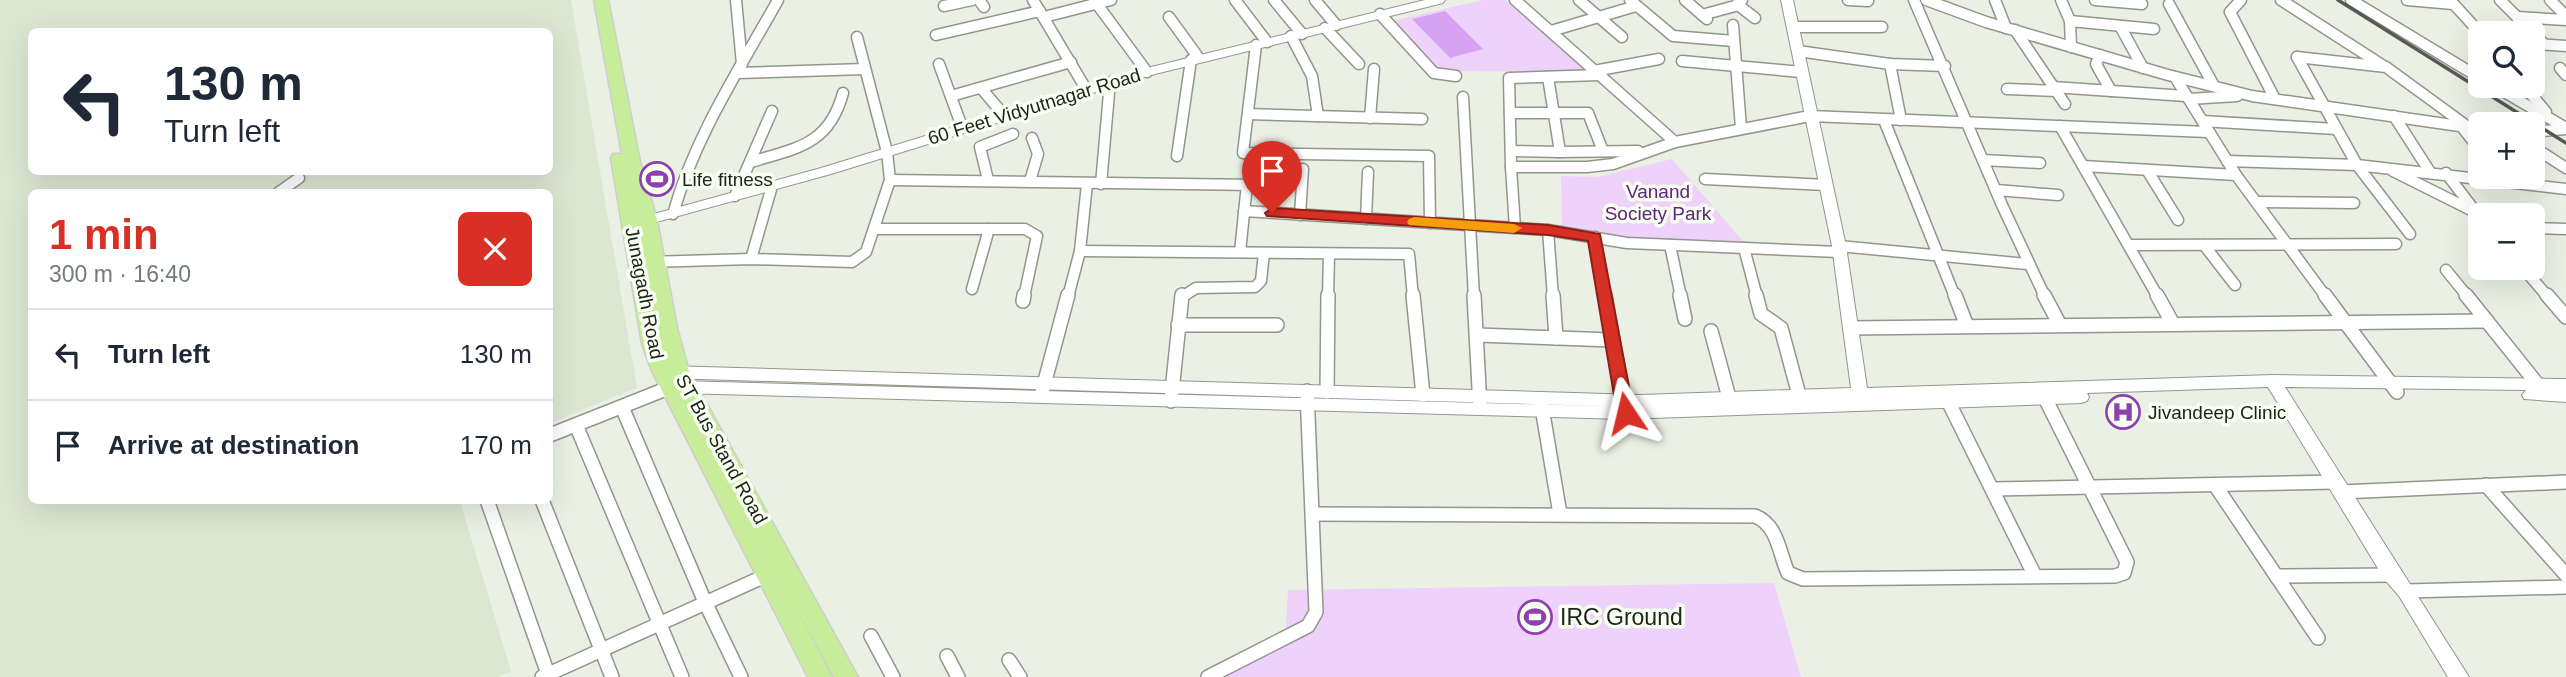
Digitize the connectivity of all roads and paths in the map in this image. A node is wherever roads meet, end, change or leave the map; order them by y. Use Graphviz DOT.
graph roads {
  1 [pos="589,0"];
  2 [pos="601,0"];
  3 [pos="736,0"];
  4 [pos="778,0"];
  5 [pos="972,0"];
  6 [pos="1033,0"];
  7 [pos="1111,0"];
  8 [pos="1236,0"];
  9 [pos="1273,0"];
  10 [pos="1315,0"];
  11 [pos="1439,0"];
  12 [pos="1515,0"];
  13 [pos="1579,0"];
  14 [pos="1685,0"];
  15 [pos="1787,0"];
  16 [pos="1849,0"];
  17 [pos="1914,0"];
  18 [pos="1926,0"];
  19 [pos="1995,0"];
  20 [pos="2062,0"];
  21 [pos="2095,0"];
  22 [pos="2241,0"];
  23 [pos="2281,0"];
  24 [pos="2351,0"];
  25 [pos="2407,0"];
  26 [pos="2500,0"];
  27 [pos="2550,0"];
  28 [pos="1426,1"];
  29 [pos="1868,1"];
  30 [pos="1095,2"];
  31 [pos="1739,2"];
  32 [pos="2452,2"];
  33 [pos="1633,3"];
  34 [pos="2142,4"];
  35 [pos="2169,4"];
  36 [pos="944,6"];
  37 [pos="1381,7"];
  38 [pos="1042,14"];
  39 [pos="2566,16"];
  40 [pos="1169,17"];
  41 [pos="1599,17"];
  42 [pos="2517,17"];
  43 [pos="1755,18"];
  44 [pos="2070,21"];
  45 [pos="2469,21"];
  46 [pos="2521,21"];
  47 [pos="1732,25"];
  48 [pos="2120,26"];
  49 [pos="1330,27"];
  50 [pos="1794,27"];
  51 [pos="1882,27"];
  52 [pos="2011,29"];
  53 [pos="2154,29"];
  54 [pos="1551,31"];
  55 [pos="936,35"];
  56 [pos="1297,35"];
  57 [pos="857,37"];
  58 [pos="1622,37"];
  59 [pos="1734,41"];
  60 [pos="1262,44"];
  61 [pos="2545,44"];
  62 [pos="2566,46"];
  63 [pos="2071,47"];
  64 [pos="1798,51"];
  65 [pos="2100,55"];
  66 [pos="1195,59"];
  67 [pos="1659,59"];
  68 [pos="1682,61"];
  69 [pos="1071,62"];
  70 [pos="939,64"];
  71 [pos="1359,64"];
  72 [pos="1890,64"];
  73 [pos="1735,66"];
  74 [pos="1945,66"];
  75 [pos="2386,67"];
  76 [pos="2143,68"];
  77 [pos="740,69"];
  78 [pos="865,69"];
  79 [pos="1374,69"];
  80 [pos="2468,71"];
  81 [pos="1147,72"];
  82 [pos="1801,72"];
  83 [pos="1596,73"];
  84 [pos="1456,76"];
  85 [pos="1548,77"];
  86 [pos="2175,77"];
  87 [pos="1110,82"];
  88 [pos="2214,86"];
  89 [pos="981,88"];
  90 [pos="1086,89"];
  91 [pos="2007,89"];
  92 [pos="2055,89"];
  93 [pos="2111,91"];
  94 [pos="843,93"];
  95 [pos="951,96"];
  96 [pos="2252,96"];
  97 [pos="1463,97"];
  98 [pos="2188,97"];
  99 [pos="2514,98"];
  100 [pos="2534,98"];
  101 [pos="2275,99"];
  102 [pos="2065,104"];
  103 [pos="2322,106"];
  104 [pos="772,111"];
  105 [pos="1510,113"];
  106 [pos="1554,113"];
  107 [pos="1003,114"];
  108 [pos="1248,114"];
  109 [pos="1318,116"];
  110 [pos="1810,116"];
  111 [pos="2394,116"];
  112 [pos="1370,118"];
  113 [pos="1422,119"];
  114 [pos="1884,120"];
  115 [pos="1900,120"];
  116 [pos="2552,120"];
  117 [pos="1968,122"];
  118 [pos="2060,126"];
  119 [pos="2464,126"];
  120 [pos="962,127"];
  121 [pos="2205,127"];
  122 [pos="2468,127"];
  123 [pos="1741,128"];
  124 [pos="2336,129"];
  125 [pos="2566,129"];
  126 [pos="2545,131"];
  127 [pos="2468,132"];
  128 [pos="1013,134"];
  129 [pos="1032,138"];
  130 [pos="1675,142"];
  131 [pos="1511,151"];
  132 [pos="1603,151"];
  133 [pos="1649,151"];
  134 [pos="887,152"];
  135 [pos="1560,152"];
  136 [pos="2545,154"];
  137 [pos="1177,156"];
  138 [pos="1983,160"];
  139 [pos="2227,160"];
  140 [pos="751,162"];
  141 [pos="2040,163"];
  142 [pos="2357,165"];
  143 [pos="2084,166"];
  144 [pos="1511,167"];
  145 [pos="2387,168"];
  146 [pos="2566,168"];
  147 [pos="1303,169"];
  148 [pos="2147,170"];
  149 [pos="1368,172"];
  150 [pos="2430,172"];
  151 [pos="2446,173"];
  152 [pos="2236,175"];
  153 [pos="2468,175"];
  154 [pos="299,178"];
  155 [pos="1705,179"];
  156 [pos="890,180"];
  157 [pos="988,180"];
  158 [pos="1030,181"];
  159 [pos="1087,184"];
  160 [pos="1101,184"];
  161 [pos="1826,185"];
  162 [pos="772,186"];
  163 [pos="2545,186"];
  164 [pos="283,189"];
  165 [pos="2566,189"];
  166 [pos="1996,190"];
  167 [pos="2059,195"];
  168 [pos="735,196"];
  169 [pos="2256,202"];
  170 [pos="2354,203"];
  171 [pos="2469,203"];
  172 [pos="2468,210"];
  173 [pos="1244,211"];
  174 [pos="673,214"];
  175 [pos="1300,215"];
  176 [pos="1366,219"];
  177 [pos="2178,220"];
  178 [pos="640,223"];
  179 [pos="1430,223"];
  180 [pos="1472,226"];
  181 [pos="1515,228"];
  182 [pos="874,229"];
  183 [pos="989,229"];
  184 [pos="2561,229"];
  185 [pos="1548,230"];
  186 [pos="2410,234"];
  187 [pos="1595,237"];
  188 [pos="2566,239"];
  189 [pos="1670,244"];
  190 [pos="2288,244"];
  191 [pos="2396,244"];
  192 [pos="2130,245"];
  193 [pos="2204,245"];
  194 [pos="1744,248"];
  195 [pos="1839,249"];
  196 [pos="1080,251"];
  197 [pos="1240,252"];
  198 [pos="1264,253"];
  199 [pos="1329,254"];
  200 [pos="1938,256"];
  201 [pos="751,259"];
  202 [pos="646,262"];
  203 [pos="2027,264"];
  204 [pos="2446,270"];
  205 [pos="2534,280"];
  206 [pos="2235,285"];
  207 [pos="972,289"];
  208 [pos="1023,302"];
  209 [pos="2566,317"];
  210 [pos="1685,319"];
  211 [pos="2487,321"];
  212 [pos="2345,322"];
  213 [pos="2173,324"];
  214 [pos="1178,325"];
  215 [pos="1277,325"];
  216 [pos="2060,325"];
  217 [pos="1967,327"];
  218 [pos="1850,328"];
  219 [pos="1711,331"];
  220 [pos="1477,335"];
  221 [pos="1556,338"];
  222 [pos="1612,340"];
  223 [pos="675,379"];
  224 [pos="2566,385"];
  225 [pos="2276,386"];
  226 [pos="2393,386"];
  227 [pos="1042,390"];
  228 [pos="2135,390"];
  229 [pos="2542,390"];
  230 [pos="1327,391"];
  231 [pos="1172,394"];
  232 [pos="1423,395"];
  233 [pos="1799,395"];
  234 [pos="2566,396"];
  235 [pos="1307,398"];
  236 [pos="2045,398"];
  237 [pos="1861,399"];
  238 [pos="1948,401"];
  239 [pos="1480,403"];
  240 [pos="1541,404"];
  241 [pos="1731,404"];
  242 [pos="1624,406"];
  243 [pos="622,407"];
  244 [pos="576,425"];
  245 [pos="553,434"];
  246 [pos="2566,482"];
  247 [pos="2215,485"];
  248 [pos="2486,485"];
  249 [pos="2091,487"];
  250 [pos="2338,487"];
  251 [pos="1994,489"];
  252 [pos="488,504"];
  253 [pos="544,504"];
  254 [pos="1312,514"];
  255 [pos="1560,514"];
  256 [pos="767,575"];
  257 [pos="2392,575"];
  258 [pos="2566,575"];
  259 [pos="2035,576"];
  260 [pos="2276,576"];
  261 [pos="2566,587"];
  262 [pos="2406,591"];
  263 [pos="705,602"];
  264 [pos="659,623"];
  265 [pos="872,636"];
  266 [pos="2318,638"];
  267 [pos="601,650"];
  268 [pos="947,656"];
  269 [pos="1009,660"];
  270 [pos="547,676"];
  271 [pos="612,677"];
  272 [pos="682,677"];
  273 [pos="741,677"];
  274 [pos="820,677"];
  275 [pos="846,677"];
  276 [pos="893,677"];
  277 [pos="958,677"];
  278 [pos="1020,677"];
  279 [pos="1208,677"];
  280 [pos="2459,677"];
  1 -- 178 [label="main road, Junagadh Road"];
  2 -- 178 [label="main road, ST Bus Stand Road"];
  3 -- 77 [label="street"];
  4 -- 77 [label="street"];
  5 -- 36 [label="street"];
  6 -- 38 [label="street"];
  7 -- 30 [label="street"];
  8 -- 60 [label="street"];
  9 -- 56 [label="street"];
  10 -- 49 [label="street"];
  11 -- 28 [label="street, 60 Feet Vidyutnagar Road"];
  12 -- 54 [label="street"];
  13 -- 41 [label="street"];
  14 -- 31 [label="street"];
  15 -- 50 [label="street"];
  16 -- 29 [label="street"];
  17 -- 74 [label="street"];
  18 -- 52 [label="street"];
  19 -- 52 [label="street"];
  20 -- 44 [label="street"];
  21 -- 34 [label="street"];
  22 -- 101 [label="street"];
  23 -- 75 [label="street"];
  24 -- 80 [label="street"];
  25 -- 32 [label="street"];
  26 -- 42 [label="street"];
  27 -- 39 [label="street"];
  28 -- 37 [label="street, 60 Feet Vidyutnagar Road"];
  30 -- 38 [label="street"];
  30 -- 81 [label="street"];
  31 -- 43 [label="street"];
  32 -- 45 [label="street"];
  33 -- 41 [label="street"];
  33 -- 59 [label="street"];
  35 -- 88 [label="street"];
  37 -- 49 [label="street, 60 Feet Vidyutnagar Road"];
  37 -- 84 [label="street"];
  38 -- 55 [label="street"];
  38 -- 69 [label="street"];
  39 -- 42 [label="street"];
  40 -- 66 [label="street"];
  41 -- 54 [label="street"];
  41 -- 58 [label="street"];
  42 -- 46 [label="street"];
  44 -- 48 [label="street"];
  44 -- 63 [label="street"];
  47 -- 59 [label="street"];
  48 -- 53 [label="street"];
  48 -- 76 [label="street"];
  49 -- 56 [label="street, 60 Feet Vidyutnagar Road"];
  49 -- 71 [label="street"];
  50 -- 51 [label="street"];
  50 -- 64 [label="street"];
  52 -- 63 [label="street"];
  52 -- 92 [label="street"];
  54 -- 83 [label="street"];
  56 -- 60 [label="street, 60 Feet Vidyutnagar Road"];
  56 -- 109 [label="street"];
  57 -- 78 [label="street"];
  59 -- 73 [label="street"];
  60 -- 66 [label="street, 60 Feet Vidyutnagar Road"];
  60 -- 108 [label="street"];
  61 -- 62 [label="street"];
  63 -- 65 [label="street"];
  64 -- 72 [label="street"];
  64 -- 82 [label="street"];
  65 -- 76 [label="street"];
  65 -- 93 [label="street"];
  66 -- 81 [label="street, 60 Feet Vidyutnagar Road"];
  66 -- 137 [label="street"];
  67 -- 83 [label="street"];
  68 -- 73 [label="street"];
  69 -- 89 [label="street"];
  69 -- 90 [label="street"];
  70 -- 95 [label="street"];
  72 -- 74 [label="street"];
  72 -- 115 [label="street"];
  73 -- 82 [label="street"];
  73 -- 123 [label="street"];
  74 -- 117 [label="street"];
  75 -- 103 [label="street"];
  75 -- 119 [label="street"];
  76 -- 86 [label="street"];
  77 -- 78 [label="street"];
  77 -- 174 [label="street"];
  78 -- 134 [label="street"];
  79 -- 112 [label="street"];
  81 -- 87 [label="street, 60 Feet Vidyutnagar Road"];
  82 -- 110 [label="street"];
  83 -- 85 [label="street"];
  83 -- 130 [label="street"];
  85 -- 105 [label="street"];
  85 -- 106 [label="street"];
  86 -- 88 [label="street"];
  86 -- 98 [label="street"];
  87 -- 90 [label="street, 60 Feet Vidyutnagar Road"];
  87 -- 160 [label="street"];
  88 -- 96 [label="street"];
  89 -- 95 [label="street"];
  89 -- 107 [label="street"];
  90 -- 107 [label="street, 60 Feet Vidyutnagar Road"];
  91 -- 92 [label="street"];
  92 -- 93 [label="street"];
  92 -- 102 [label="street"];
  93 -- 98 [label="street"];
  94 -- 140 [label="street"];
  95 -- 120 [label="street"];
  96 -- 98 [label="street"];
  96 -- 101 [label="street"];
  97 -- 180 [label="street"];
  98 -- 121 [label="street"];
  99 -- 116 [label="street"];
  100 -- 116 [label="street"];
  101 -- 103 [label="street"];
  103 -- 111 [label="street"];
  103 -- 124 [label="street"];
  104 -- 140 [label="street"];
  105 -- 106 [label="street"];
  105 -- 131 [label="street"];
  106 -- 132 [label="street"];
  106 -- 135 [label="street"];
  107 -- 120 [label="street, 60 Feet Vidyutnagar Road"];
  108 -- 109 [label="street"];
  108 -- 179 [label="street"];
  109 -- 112 [label="street"];
  110 -- 114 [label="street"];
  110 -- 123 [label="street"];
  110 -- 161 [label="street"];
  111 -- 119 [label="street"];
  111 -- 150 [label="street"];
  112 -- 113 [label="street"];
  114 -- 115 [label="street"];
  114 -- 200 [label="street"];
  115 -- 117 [label="street"];
  116 -- 125 [label="street"];
  117 -- 118 [label="street"];
  117 -- 138 [label="street"];
  118 -- 121 [label="street"];
  118 -- 143 [label="street"];
  119 -- 122 [label="street"];
  119 -- 127 [label="street"];
  120 -- 134 [label="street, 60 Feet Vidyutnagar Road"];
  121 -- 124 [label="street"];
  121 -- 139 [label="street"];
  123 -- 130 [label="street"];
  124 -- 142 [label="street"];
  125 -- 126 [label="street"];
  128 -- 157 [label="street"];
  129 -- 158 [label="street"];
  130 -- 133 [label="street"];
  131 -- 135 [label="street"];
  131 -- 144 [label="street"];
  132 -- 133 [label="street"];
  132 -- 135 [label="street"];
  133 -- 144 [label="street"];
  134 -- 156 [label="street"];
  134 -- 162 [label="street, 60 Feet Vidyutnagar Road"];
  136 -- 146 [label="street"];
  138 -- 141 [label="street"];
  138 -- 166 [label="street"];
  139 -- 142 [label="street"];
  139 -- 152 [label="street"];
  140 -- 168 [label="street"];
  142 -- 145 [label="street"];
  142 -- 186 [label="street"];
  143 -- 148 [label="street"];
  143 -- 192 [label="street"];
  144 -- 181 [label="street"];
  145 -- 150 [label="street"];
  145 -- 172 [label="street"];
  147 -- 175 [label="street"];
  148 -- 152 [label="street"];
  148 -- 177 [label="street"];
  149 -- 176 [label="street"];
  150 -- 151 [label="street"];
  151 -- 153 [label="street"];
  151 -- 171 [label="street"];
  152 -- 169 [label="street"];
  154 -- 164 [label="street"];
  155 -- 161 [label="street"];
  156 -- 157 [label="street"];
  156 -- 182 [label="street"];
  157 -- 158 [label="street"];
  158 -- 159 [label="street"];
  159 -- 160 [label="street"];
  159 -- 196 [label="street"];
  160 -- 173 [label="street"];
  161 -- 195 [label="street"];
  162 -- 168 [label="street, 60 Feet Vidyutnagar Road"];
  162 -- 201 [label="street"];
  163 -- 165 [label="street"];
  166 -- 167 [label="street"];
  166 -- 203 [label="street"];
  168 -- 174 [label="street, 60 Feet Vidyutnagar Road"];
  169 -- 170 [label="street"];
  169 -- 190 [label="street"];
  173 -- 175 [label="street"];
  173 -- 197 [label="street"];
  174 -- 178 [label="street, 60 Feet Vidyutnagar Road"];
  175 -- 176 [label="street"];
  176 -- 179 [label="street"];
  178 -- 202 [label="main road, ST Bus Stand Road"];
  179 -- 180 [label="street"];
  180 -- 181 [label="street"];
  180 -- 220 [label="street"];
  181 -- 185 [label="street"];
  182 -- 183 [label="street"];
  182 -- 201 [label="street"];
  183 -- 207 [label="street"];
  183 -- 208 [label="street"];
  184 -- 188 [label="street"];
  185 -- 187 [label="street"];
  185 -- 221 [label="street"];
  187 -- 189 [label="street"];
  187 -- 222 [label="street"];
  189 -- 194 [label="street"];
  189 -- 210 [label="street"];
  190 -- 191 [label="street"];
  190 -- 193 [label="street"];
  190 -- 212 [label="street"];
  192 -- 193 [label="street"];
  192 -- 213 [label="street"];
  193 -- 206 [label="street"];
  194 -- 195 [label="street"];
  194 -- 233 [label="street"];
  195 -- 200 [label="street"];
  195 -- 218 [label="street"];
  196 -- 197 [label="street"];
  196 -- 227 [label="street"];
  197 -- 198 [label="street"];
  198 -- 199 [label="street"];
  198 -- 214 [label="street"];
  199 -- 230 [label="street"];
  199 -- 232 [label="street"];
  200 -- 203 [label="street"];
  200 -- 217 [label="street"];
  201 -- 202 [label="street"];
  202 -- 223 [label="main road, ST Bus Stand Road"];
  203 -- 216 [label="street"];
  204 -- 211 [label="street"];
  205 -- 209 [label="street"];
  211 -- 212 [label="street"];
  211 -- 229 [label="street"];
  212 -- 213 [label="street"];
  212 -- 226 [label="street"];
  213 -- 216 [label="street"];
  214 -- 215 [label="street"];
  214 -- 231 [label="street"];
  216 -- 217 [label="street"];
  217 -- 218 [label="street"];
  218 -- 237 [label="street"];
  219 -- 241 [label="street"];
  220 -- 221 [label="street"];
  220 -- 239 [label="street"];
  221 -- 222 [label="street"];
  222 -- 242 [label="street"];
  223 -- 227 [label="street"];
  223 -- 243 [label="street"];
  223 -- 256 [label="main road"];
  223 -- 275 [label="main road, ST Bus Stand Road"];
  224 -- 229 [label="street"];
  225 -- 226 [label="street"];
  225 -- 228 [label="street"];
  225 -- 250 [label="street"];
  226 -- 229 [label="street"];
  227 -- 231 [label="street"];
  228 -- 236 [label="street"];
  228 -- 237 [label="street"];
  229 -- 234 [label="street"];
  230 -- 232 [label="street"];
  230 -- 235 [label="street"];
  231 -- 235 [label="street"];
  232 -- 239 [label="street"];
  233 -- 237 [label="street"];
  233 -- 241 [label="street"];
  235 -- 239 [label="street"];
  235 -- 254 [label="street"];
  236 -- 238 [label="street"];
  236 -- 249 [label="street"];
  237 -- 238 [label="street"];
  237 -- 241 [label="street"];
  238 -- 251 [label="street"];
  239 -- 240 [label="street"];
  240 -- 242 [label="street"];
  240 -- 255 [label="street"];
  241 -- 242 [label="street"];
  243 -- 244 [label="street"];
  243 -- 263 [label="street"];
  244 -- 245 [label="street"];
  244 -- 264 [label="street"];
  246 -- 248 [label="street"];
  247 -- 249 [label="street"];
  247 -- 250 [label="street"];
  247 -- 260 [label="street"];
  248 -- 250 [label="street"];
  248 -- 258 [label="street"];
  249 -- 251 [label="street"];
  249 -- 259 [label="street"];
  250 -- 257 [label="street"];
  251 -- 259 [label="street"];
  252 -- 270 [label="street"];
  253 -- 267 [label="street"];
  254 -- 255 [label="street"];
  254 -- 279 [label="street"];
  255 -- 259 [label="street"];
  256 -- 263 [label="street"];
  256 -- 274 [label="main road"];
  257 -- 260 [label="street"];
  257 -- 262 [label="street"];
  260 -- 266 [label="street"];
  261 -- 262 [label="street"];
  262 -- 280 [label="street"];
  263 -- 264 [label="street"];
  263 -- 273 [label="street"];
  264 -- 267 [label="street"];
  264 -- 272 [label="street"];
  265 -- 276 [label="street"];
  267 -- 270 [label="street"];
  267 -- 271 [label="street"];
  268 -- 277 [label="street"];
  269 -- 278 [label="street"];
}
